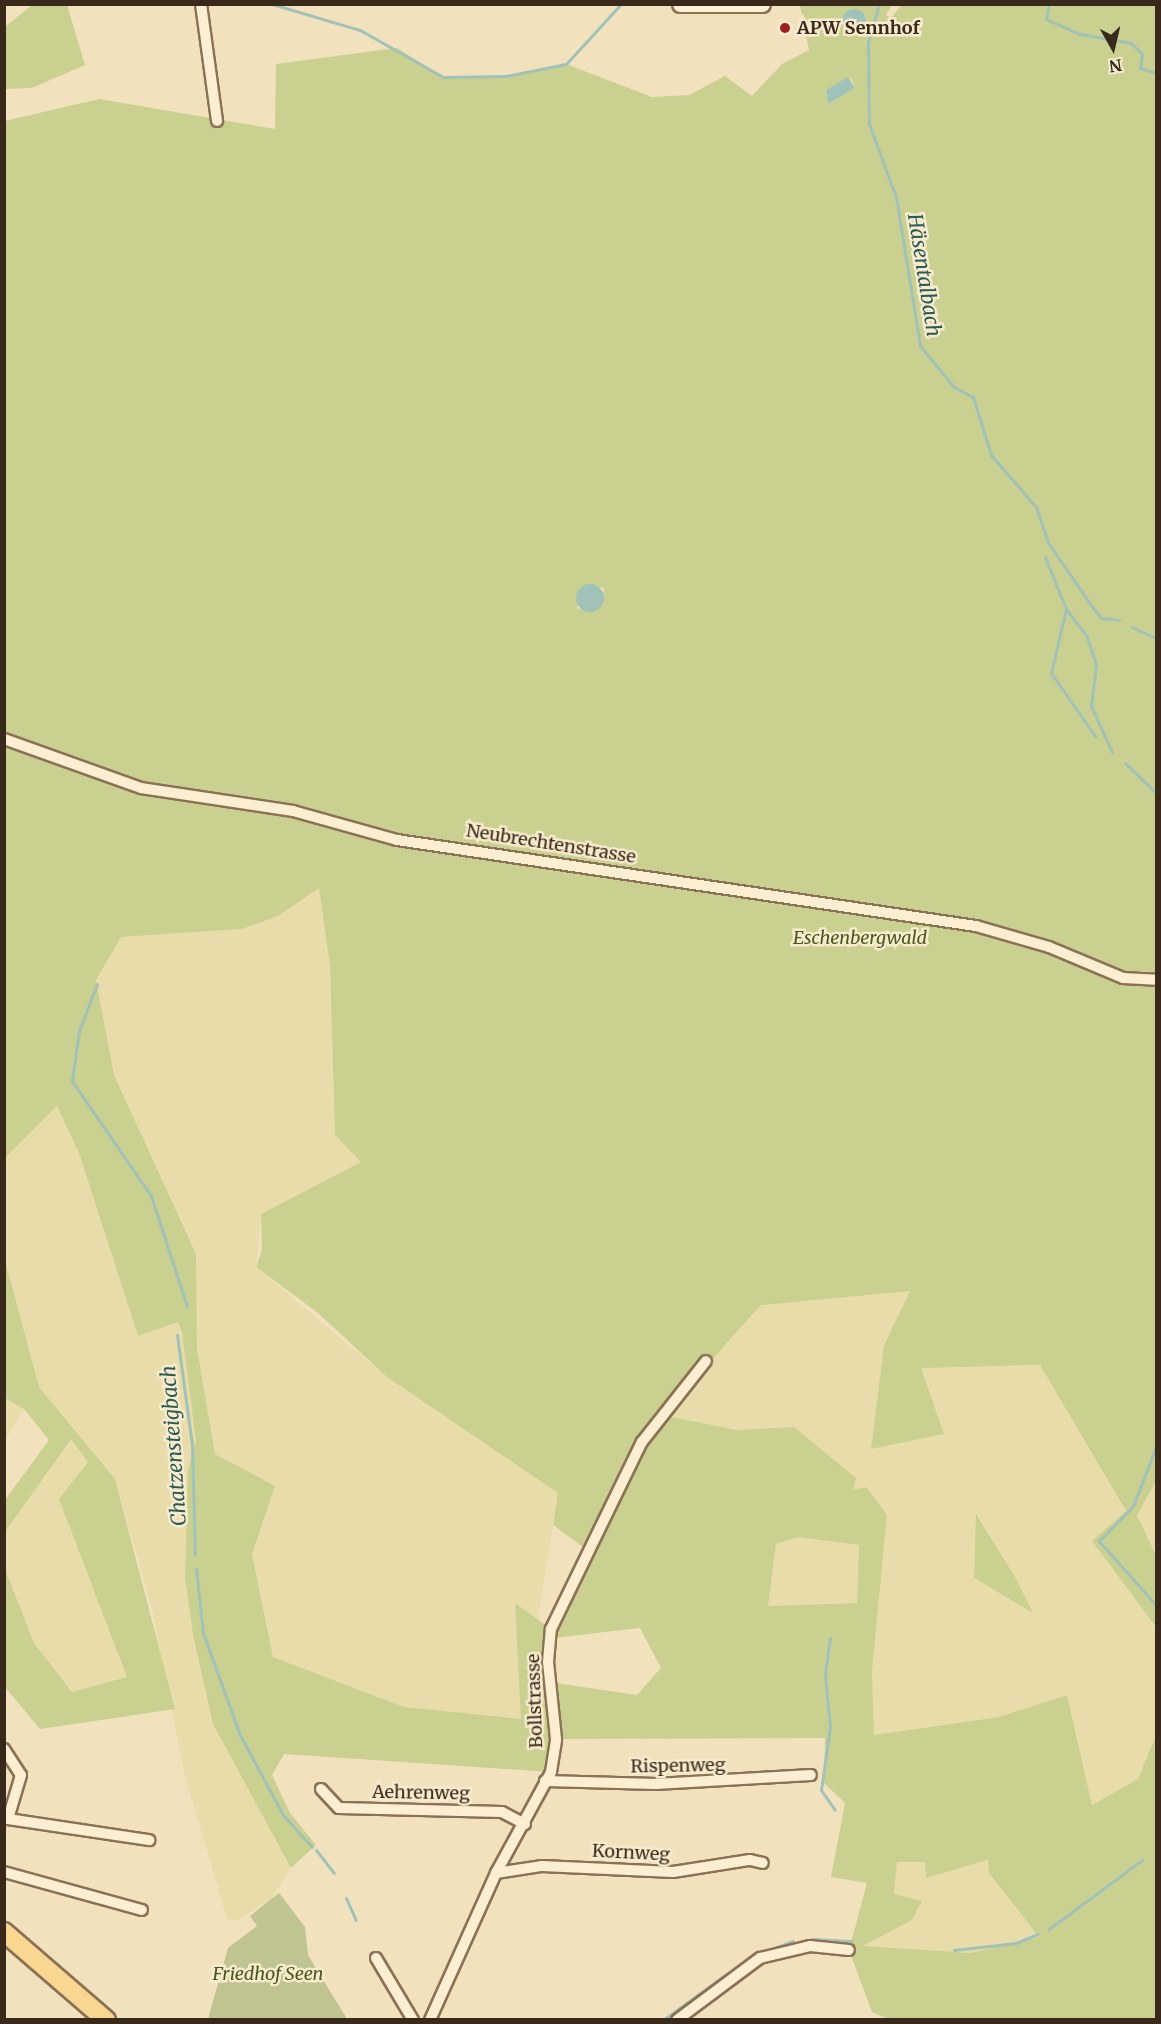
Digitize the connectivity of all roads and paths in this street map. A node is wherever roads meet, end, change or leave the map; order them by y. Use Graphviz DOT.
graph roads {
  1 [pos="201,4"];
  2 [pos="680,4"];
  3 [pos="762,4"];
  4 [pos="217,121"];
  5 [pos="4,739"];
  6 [pos="1156,980"];
  7 [pos="706,1361"];
  8 [pos="4,1749"];
  9 [pos="811,1775"];
  10 [pos="545,1781"];
  11 [pos="321,1789"];
  12 [pos="525,1824"];
  13 [pos="148,1840"];
  14 [pos="763,1863"];
  15 [pos="4,1872"];
  16 [pos="496,1872"];
  17 [pos="142,1910"];
  18 [pos="4,1932"];
  19 [pos="849,1950"];
  20 [pos="376,1958"];
  21 [pos="106,2019"];
  22 [pos="412,2019"];
  23 [pos="430,2019"];
  24 [pos="676,2019"];
  1 -- 4 [label="street"];
  2 -- 3 [label="street"];
  5 -- 6 [label="street, Neubrechtenstrasse"];
  7 -- 10 [label="street, Bollstrasse"];
  8 -- 13 [label="street"];
  9 -- 10 [label="street, Rispenweg"];
  10 -- 12 [label="street, Bollstrasse"];
  11 -- 12 [label="street, Aehrenweg"];
  12 -- 16 [label="street, Bollstrasse"];
  14 -- 16 [label="street, Kornweg"];
  15 -- 17 [label="street"];
  16 -- 23 [label="street, Bollstrasse"];
  18 -- 21 [label="main road"];
  19 -- 24 [label="street"];
  20 -- 22 [label="street"];
}
